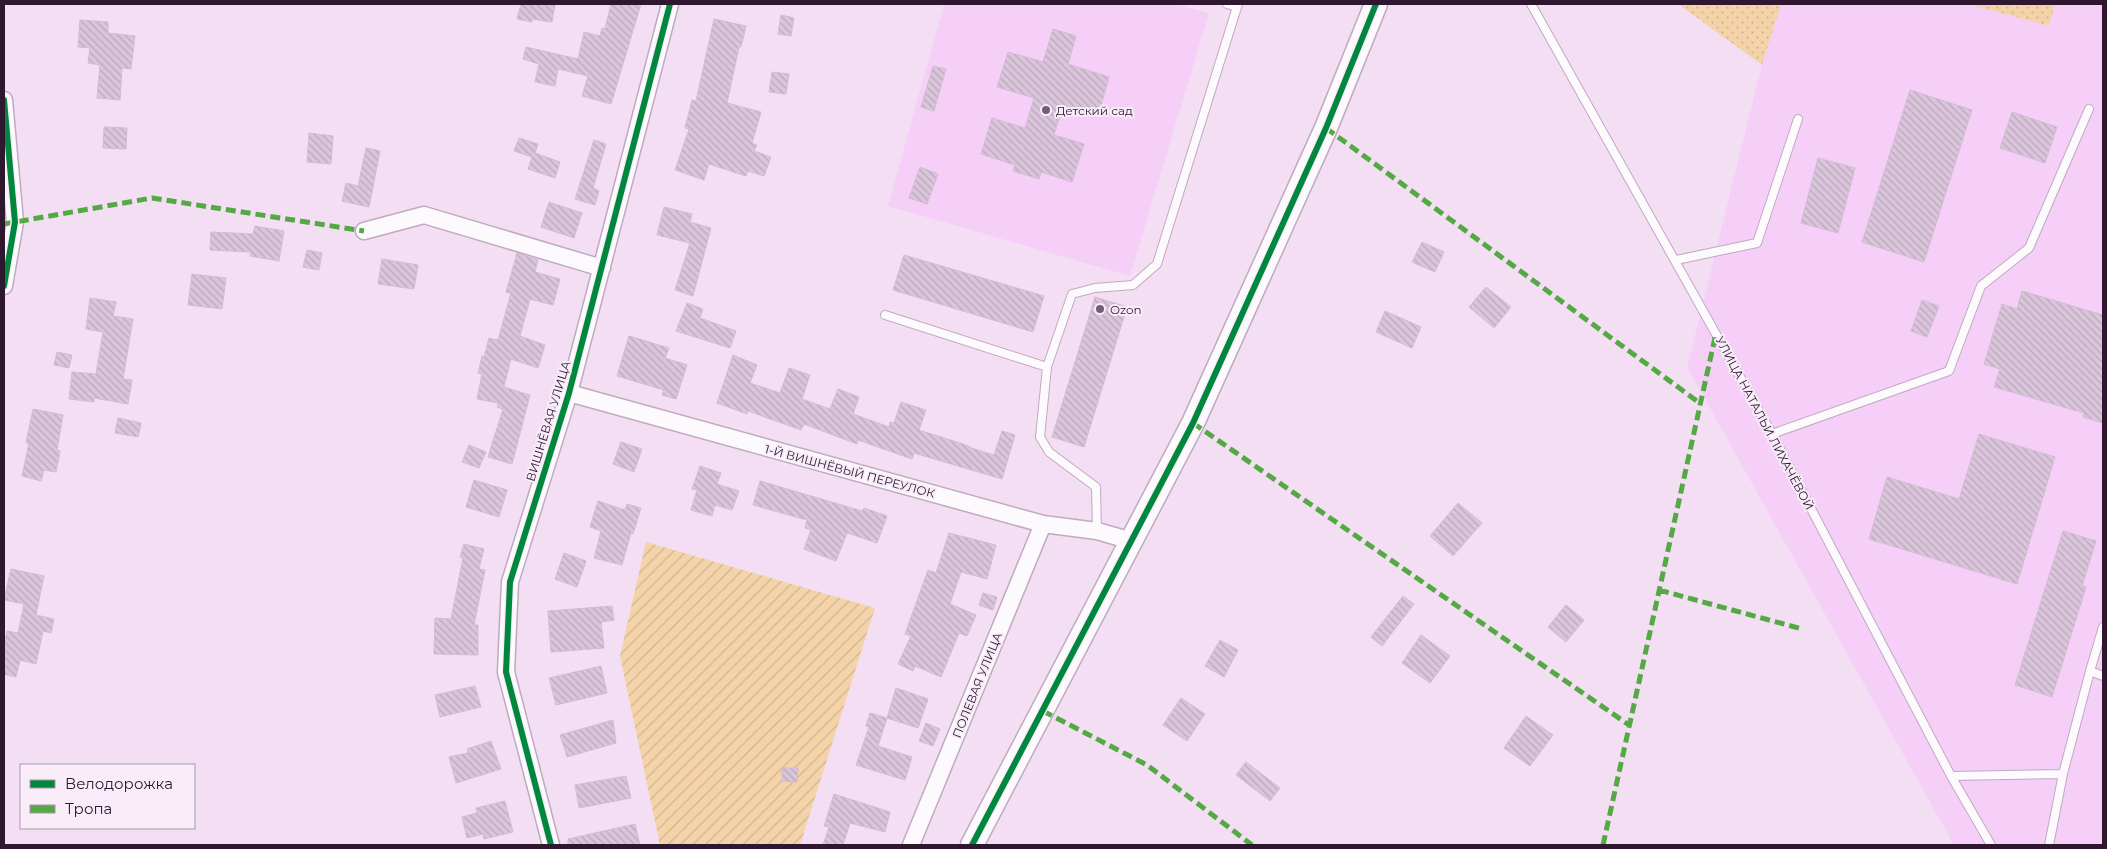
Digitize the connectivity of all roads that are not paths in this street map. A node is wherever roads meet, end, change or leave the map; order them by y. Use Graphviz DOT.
graph roads {
  1 [pos="670,4"];
  2 [pos="1227,4"];
  3 [pos="1376,4"];
  4 [pos="1531,4"];
  5 [pos="1238,5"];
  6 [pos="4,100"];
  7 [pos="2089,109"];
  8 [pos="1798,119"];
  9 [pos="364,231"];
  10 [pos="1676,260"];
  11 [pos="602,268"];
  12 [pos="4,286"];
  13 [pos="885,315"];
  14 [pos="1047,366"];
  15 [pos="569,393"];
  16 [pos="1772,434"];
  17 [pos="1043,524"];
  18 [pos="1097,531"];
  19 [pos="1132,542"];
  20 [pos="2103,628"];
  21 [pos="2090,672"];
  22 [pos="2103,676"];
  23 [pos="2063,774"];
  24 [pos="1951,776"];
  25 [pos="551,845"];
  26 [pos="911,845"];
  27 [pos="972,845"];
  28 [pos="1992,845"];
  29 [pos="2049,845"];
  1 -- 11 [label="street, ВИШНЁВАЯ УЛИЦА"];
  2 -- 5 [label="lane"];
  3 -- 19 [label="street"];
  4 -- 10 [label="lane, УЛИЦА НАТАЛЬИ ЛИХАЧЁВОЙ"];
  5 -- 14 [label="lane"];
  6 -- 12 [label="street"];
  7 -- 16 [label="lane"];
  8 -- 10 [label="lane"];
  9 -- 11 [label="street"];
  10 -- 16 [label="lane, УЛИЦА НАТАЛЬИ ЛИХАЧЁВОЙ"];
  11 -- 15 [label="street, ВИШНЁВАЯ УЛИЦА"];
  13 -- 14 [label="lane"];
  14 -- 18 [label="lane"];
  15 -- 17 [label="street, 1-Й ВИШНЁВЫЙ ПЕРЕУЛОК"];
  15 -- 25 [label="street, ВИШНЁВАЯ УЛИЦА"];
  16 -- 24 [label="lane, УЛИЦА НАТАЛЬИ ЛИХАЧЁВОЙ"];
  17 -- 18 [label="street, 1-Й ВИШНЁВЫЙ ПЕРЕУЛОК"];
  17 -- 26 [label="street, ПОЛЕВАЯ УЛИЦА"];
  18 -- 19 [label="street, 1-Й ВИШНЁВЫЙ ПЕРЕУЛОК"];
  19 -- 27 [label="street"];
  20 -- 21 [label="lane"];
  21 -- 22 [label="lane"];
  21 -- 23 [label="lane"];
  23 -- 24 [label="lane"];
  23 -- 29 [label="lane"];
  24 -- 28 [label="lane, УЛИЦА НАТАЛЬИ ЛИХАЧЁВОЙ"];
}
